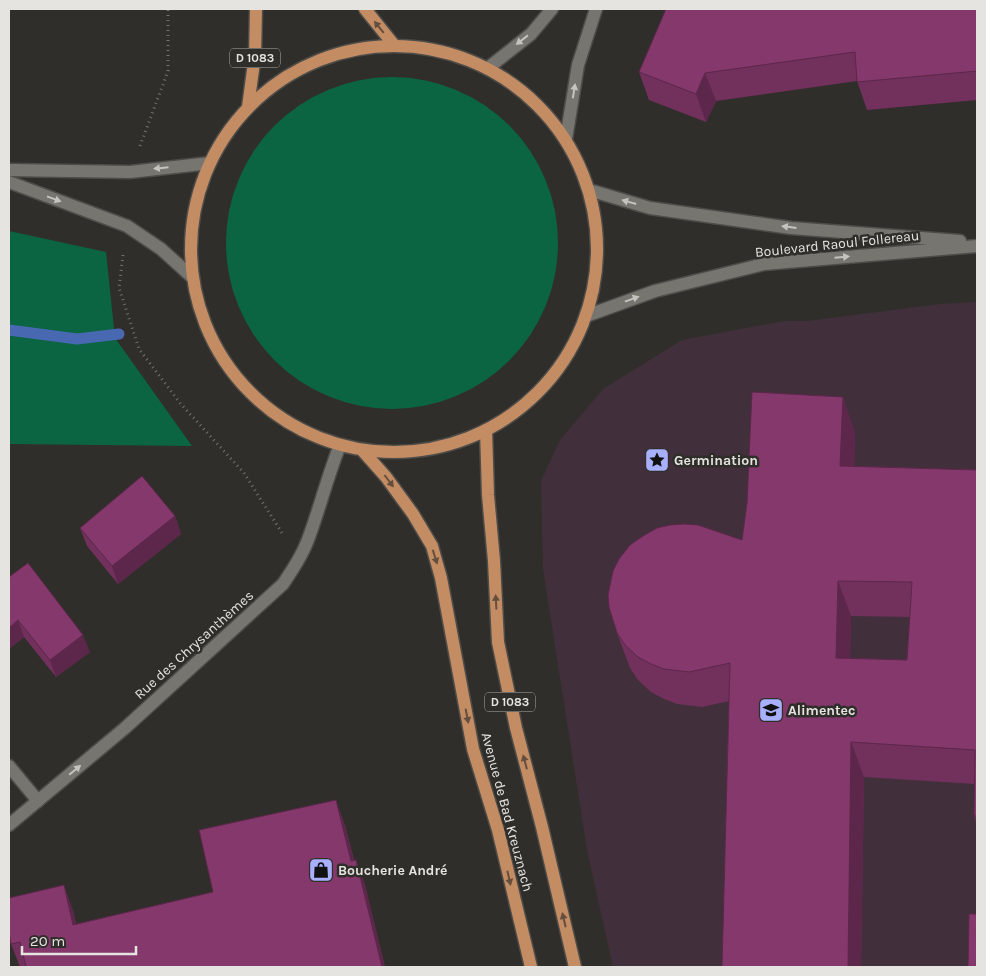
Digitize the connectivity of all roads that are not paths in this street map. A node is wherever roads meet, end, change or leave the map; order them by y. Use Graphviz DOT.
graph roads {
  1 [pos="256,9"];
  2 [pos="364,9"];
  3 [pos="552,9"];
  4 [pos="596,9"];
  5 [pos="394,45"];
  6 [pos="488,68"];
  7 [pos="248,107"];
  8 [pos="566,139"];
  9 [pos="210,163"];
  10 [pos="9,170"];
  11 [pos="9,182"];
  12 [pos="589,190"];
  13 [pos="977,244"];
  14 [pos="192,277"];
  15 [pos="586,316"];
  16 [pos="486,430"];
  17 [pos="340,445"];
  18 [pos="362,450"];
  19 [pos="9,766"];
  20 [pos="38,801"];
  21 [pos="9,825"];
  22 [pos="531,967"];
  23 [pos="575,967"];
  1 -- 7 [label="main road, D 1083"];
  5 -- 2 [label="main road, one-way"];
  3 -- 6 [label="street, one-way"];
  8 -- 4 [label="street, one-way"];
  5 -- 6 [label="main road"];
  5 -- 7 [label="main road"];
  6 -- 8 [label="main road"];
  7 -- 9 [label="main road"];
  8 -- 12 [label="main road"];
  9 -- 10 [label="street, one-way"];
  9 -- 14 [label="main road"];
  11 -- 14 [label="street, one-way"];
  13 -- 12 [label="street, Boulevard Raoul Follereau, one-way"];
  12 -- 15 [label="main road"];
  15 -- 13 [label="street, Boulevard Raoul Follereau, one-way"];
  14 -- 17 [label="main road"];
  15 -- 16 [label="main road"];
  16 -- 18 [label="main road"];
  23 -- 16 [label="main road, Avenue de Bad Kreuznach / D 1083, one-way"];
  17 -- 18 [label="main road"];
  20 -- 17 [label="street, Rue des Chrysanthèmes, one-way"];
  18 -- 22 [label="main road, Avenue de Bad Kreuznach / D 1083, one-way"];
  19 -- 20 [label="street"];
  20 -- 21 [label="street, Rue des Chrysanthèmes"];
}
